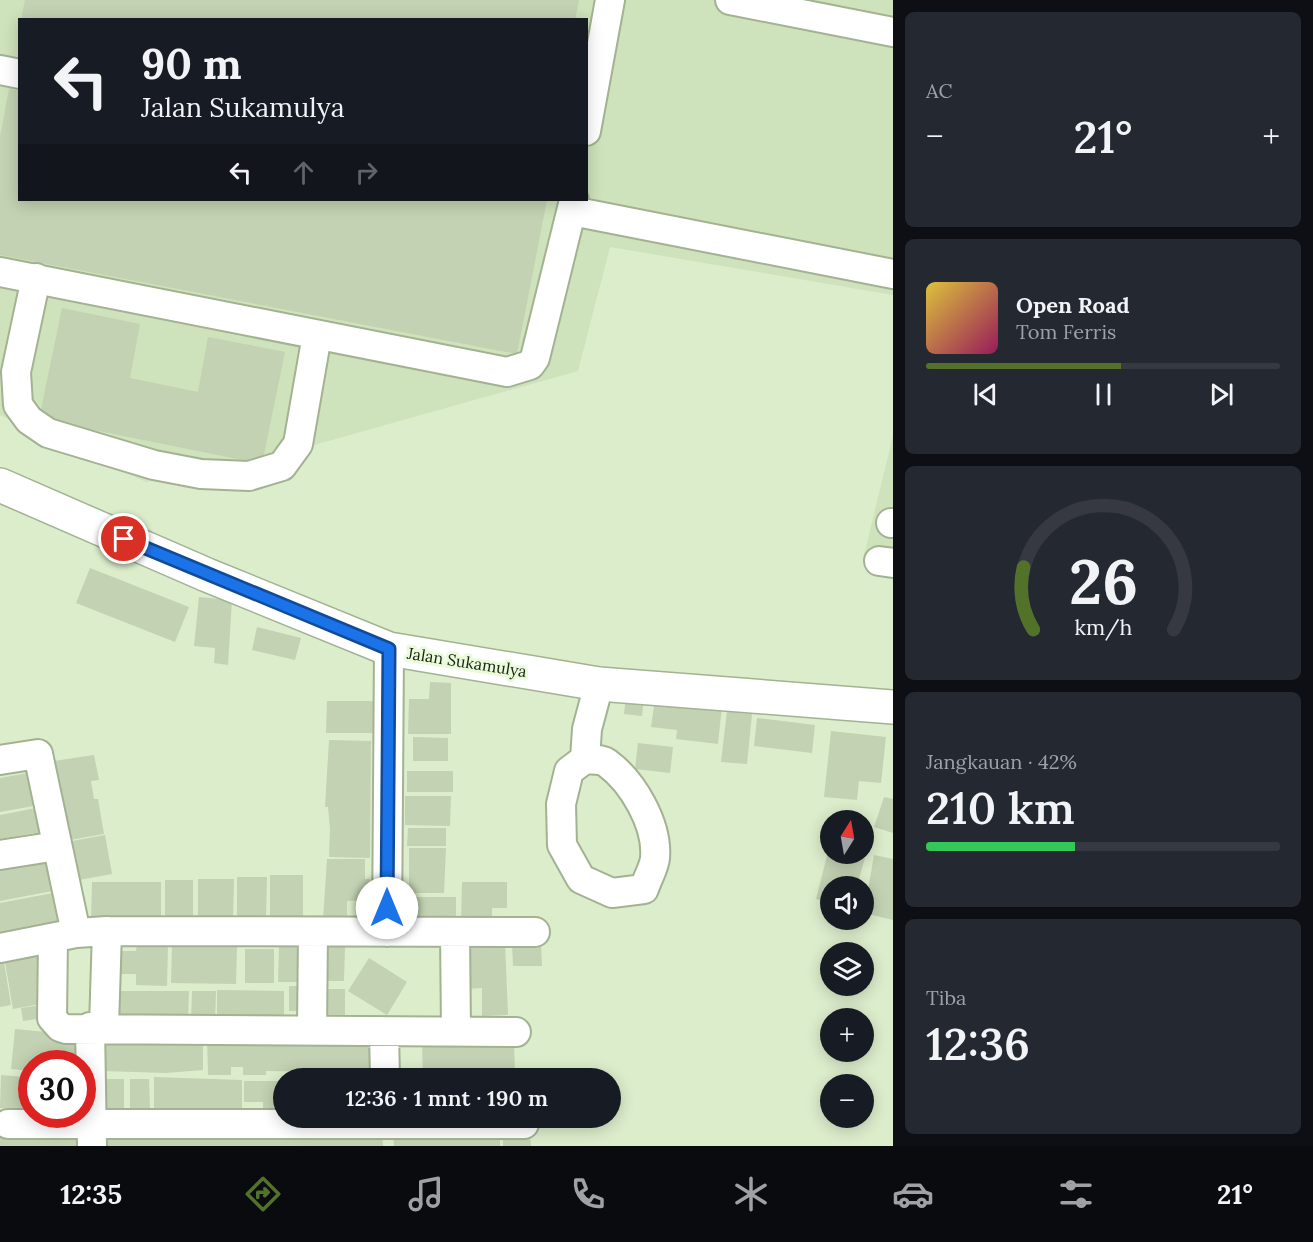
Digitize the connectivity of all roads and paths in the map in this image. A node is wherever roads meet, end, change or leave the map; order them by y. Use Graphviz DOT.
graph roads {
  1 [pos="610,0"];
  2 [pos="730,0"];
  3 [pos="893,32"];
  4 [pos="0,70"];
  5 [pos="18,74"];
  6 [pos="588,120"];
  7 [pos="573,205"];
  8 [pos="0,272"];
  9 [pos="893,274"];
  10 [pos="36,278"];
  11 [pos="317,335"];
  12 [pos="8,379"];
  13 [pos="0,485"];
  14 [pos="389,649"];
  15 [pos="599,684"];
  16 [pos="893,707"];
  17 [pos="585,759"];
  18 [pos="0,760"];
  19 [pos="57,846"];
  20 [pos="0,855"];
  21 [pos="107,931"];
  22 [pos="313,932"];
  23 [pos="387,932"];
  24 [pos="455,932"];
  25 [pos="535,932"];
  26 [pos="64,936"];
  27 [pos="0,948"];
  28 [pos="97,1027"];
  29 [pos="312,1030"];
  30 [pos="456,1031"];
  31 [pos="384,1032"];
  32 [pos="516,1032"];
  33 [pos="385,1068"];
  34 [pos="8,1124"];
  35 [pos="433,1128"];
  36 [pos="387,1130"];
  37 [pos="92,1135"];
  1 -- 6 [label="street"];
  2 -- 3 [label="street"];
  4 -- 5 [label="street"];
  7 -- 9 [label="street"];
  7 -- 11 [label="street"];
  8 -- 10 [label="street"];
  10 -- 11 [label="street"];
  10 -- 12 [label="street"];
  11 -- 12 [label="street"];
  13 -- 14 [label="main road, Jalan Sukamulya"];
  14 -- 15 [label="main road, Jalan Sukamulya"];
  14 -- 23 [label="street"];
  15 -- 16 [label="main road, Jalan Sukamulya"];
  15 -- 17 [label="street"];
  17 -- 17 [label="street"];
  18 -- 19 [label="street"];
  19 -- 20 [label="street"];
  19 -- 26 [label="street"];
  21 -- 22 [label="street"];
  21 -- 26 [label="street"];
  21 -- 28 [label="street"];
  22 -- 23 [label="street"];
  22 -- 29 [label="street"];
  23 -- 24 [label="street"];
  24 -- 25 [label="street"];
  24 -- 30 [label="street"];
  26 -- 27 [label="street"];
  26 -- 28 [label="street"];
  28 -- 29 [label="street"];
  28 -- 37 [label="street"];
  29 -- 31 [label="street"];
  30 -- 31 [label="street"];
  30 -- 32 [label="street"];
  31 -- 33 [label="street"];
  34 -- 37 [label="street"];
  35 -- 36 [label="street"];
  36 -- 37 [label="street"];
}
